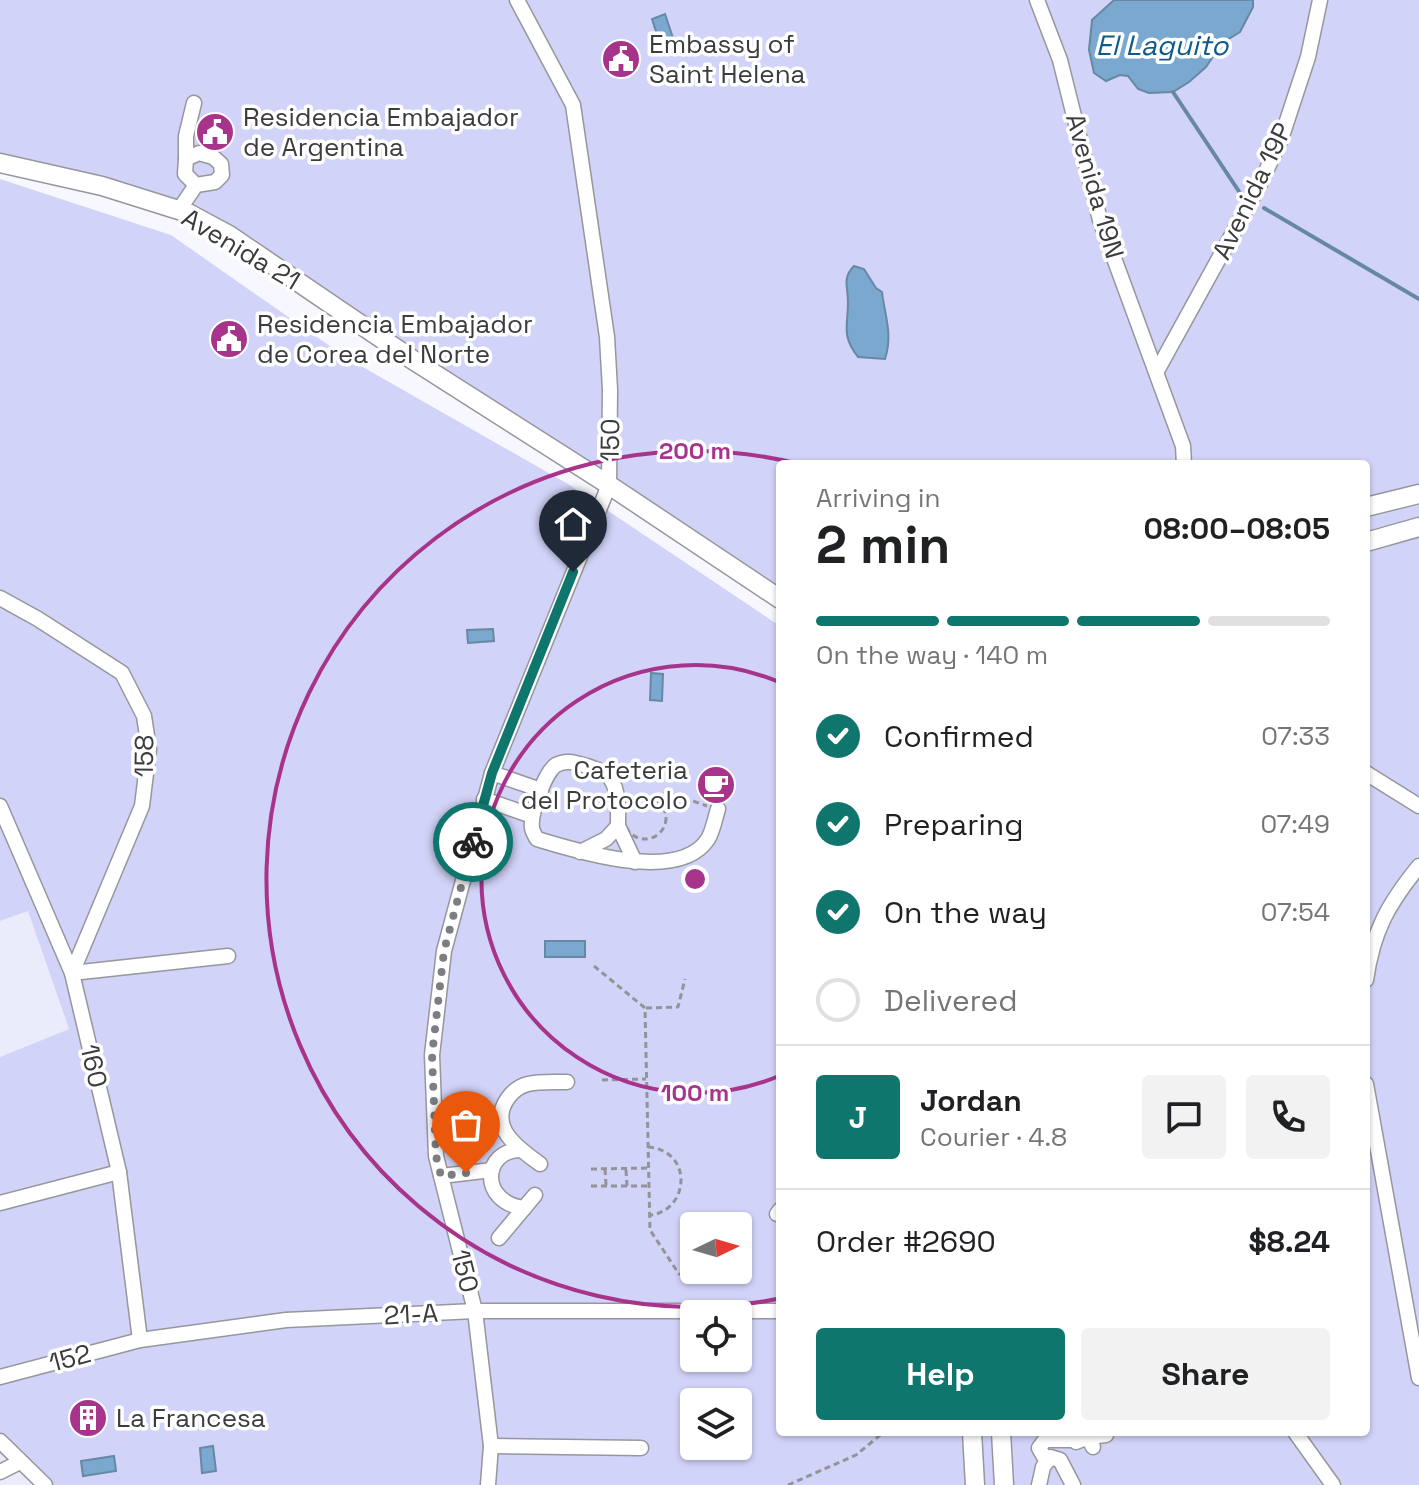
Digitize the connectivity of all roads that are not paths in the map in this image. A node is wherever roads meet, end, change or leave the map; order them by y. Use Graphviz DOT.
graph roads {
  1 [pos="517,0"];
  2 [pos="1037,0"];
  3 [pos="1320,0"];
  4 [pos="194,103"];
  5 [pos="186,159"];
  6 [pos="0,163"];
  7 [pos="196,185"];
  8 [pos="179,210"];
  9 [pos="1157,371"];
  10 [pos="1183,446"];
  11 [pos="1184,460"];
  12 [pos="1195,460"];
  13 [pos="609,485"];
  14 [pos="1419,494"];
  15 [pos="1370,506"];
  16 [pos="1419,527"];
  17 [pos="1370,541"];
  18 [pos="776,596"];
  19 [pos="0,598"];
  20 [pos="492,773"];
  21 [pos="1370,775"];
  22 [pos="541,790"];
  23 [pos="484,799"];
  24 [pos="0,806"];
  25 [pos="1419,806"];
  26 [pos="718,809"];
  27 [pos="532,816"];
  28 [pos="618,826"];
  29 [pos="580,852"];
  30 [pos="635,862"];
  31 [pos="1419,866"];
  32 [pos="228,956"];
  33 [pos="1370,956"];
  34 [pos="72,973"];
  35 [pos="567,1082"];
  36 [pos="1370,1106"];
  37 [pos="521,1150"];
  38 [pos="540,1164"];
  39 [pos="492,1170"];
  40 [pos="119,1172"];
  41 [pos="441,1176"];
  42 [pos="535,1195"];
  43 [pos="0,1203"];
  44 [pos="524,1208"];
  45 [pos="499,1238"];
  46 [pos="475,1311"];
  47 [pos="776,1311"];
  48 [pos="140,1340"];
  49 [pos="0,1377"];
  50 [pos="1419,1378"];
  51 [pos="972,1436"];
  52 [pos="1001,1436"];
  53 [pos="1103,1436"];
  54 [pos="1298,1436"];
  55 [pos="0,1441"];
  56 [pos="491,1446"];
  57 [pos="641,1448"];
  58 [pos="1052,1460"];
  59 [pos="20,1462"];
  60 [pos="0,1472"];
  61 [pos="45,1485"];
  62 [pos="488,1485"];
  63 [pos="975,1485"];
  64 [pos="1004,1485"];
  65 [pos="1039,1485"];
  66 [pos="1073,1485"];
  67 [pos="1333,1485"];
  1 -- 13 [label="street, 150"];
  2 -- 9 [label="street, Avenida 19N"];
  3 -- 9 [label="street, Avenida 19P"];
  4 -- 5 [label="street"];
  5 -- 7 [label="street"];
  5 -- 7 [label="street"];
  6 -- 8 [label="main road, Avenida 21"];
  7 -- 8 [label="street"];
  8 -- 13 [label="main road, Avenida 21"];
  9 -- 10 [label="street, Avenida 19N"];
  10 -- 11 [label="street"];
  10 -- 12 [label="street"];
  13 -- 18 [label="main road, Avenida 21"];
  13 -- 20 [label="street, 150"];
  14 -- 15 [label="main road"];
  16 -- 17 [label="main road"];
  19 -- 34 [label="street, 158"];
  20 -- 22 [label="street"];
  20 -- 23 [label="street, 150"];
  21 -- 25 [label="street"];
  22 -- 27 [label="street"];
  22 -- 28 [label="street"];
  23 -- 27 [label="street"];
  23 -- 41 [label="street, 150"];
  24 -- 34 [label="street, 160"];
  26 -- 30 [label="street"];
  27 -- 29 [label="street"];
  28 -- 29 [label="street"];
  28 -- 30 [label="street"];
  29 -- 30 [label="street"];
  31 -- 33 [label="street"];
  32 -- 34 [label="street"];
  34 -- 40 [label="street, 160"];
  35 -- 37 [label="street"];
  36 -- 50 [label="street"];
  37 -- 38 [label="street"];
  37 -- 39 [label="street"];
  39 -- 41 [label="street"];
  39 -- 44 [label="street"];
  40 -- 43 [label="street"];
  40 -- 48 [label="street, 160"];
  41 -- 46 [label="street, 150"];
  42 -- 44 [label="street"];
  44 -- 45 [label="street"];
  46 -- 47 [label="street, 21-A"];
  46 -- 48 [label="street, 21-A"];
  46 -- 56 [label="street, 150"];
  48 -- 49 [label="street, 152"];
  51 -- 63 [label="main road"];
  52 -- 64 [label="main road"];
  53 -- 58 [label="street"];
  54 -- 67 [label="street"];
  55 -- 59 [label="street"];
  56 -- 57 [label="street"];
  56 -- 62 [label="street, 150"];
  58 -- 65 [label="street"];
  58 -- 66 [label="street"];
  59 -- 60 [label="street"];
  59 -- 61 [label="street"];
}
